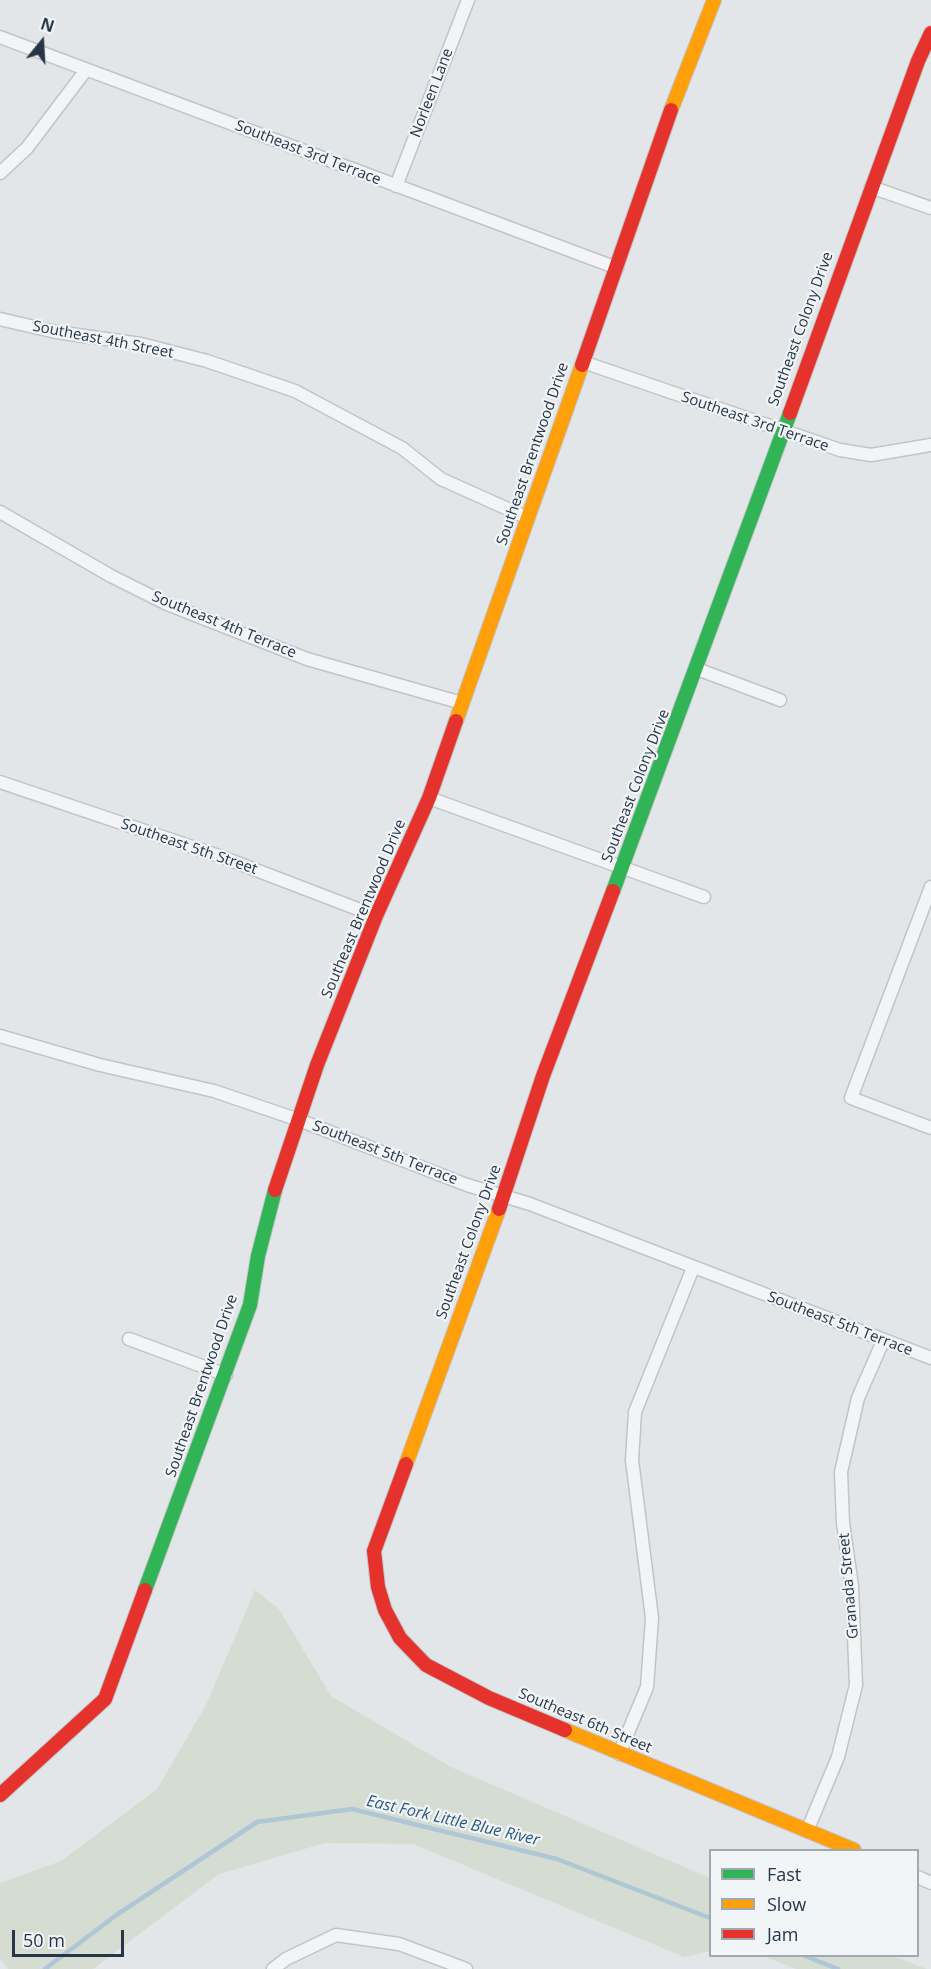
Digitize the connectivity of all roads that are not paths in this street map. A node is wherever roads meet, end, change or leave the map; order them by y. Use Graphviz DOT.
graph roads {
  1 [pos="468,0"];
  2 [pos="714,0"];
  3 [pos="931,33"];
  4 [pos="0,37"];
  5 [pos="86,70"];
  6 [pos="0,173"];
  7 [pos="396,186"];
  8 [pos="871,187"];
  9 [pos="931,208"];
  10 [pos="617,268"];
  11 [pos="0,319"];
  12 [pos="584,362"];
  13 [pos="781,432"];
  14 [pos="931,445"];
  15 [pos="0,512"];
  16 [pos="528,518"];
  17 [pos="697,669"];
  18 [pos="780,700"];
  19 [pos="462,703"];
  20 [pos="0,782"];
  21 [pos="429,798"];
  22 [pos="622,868"];
  23 [pos="931,887"];
  24 [pos="704,897"];
  25 [pos="376,916"];
  26 [pos="0,1035"];
  27 [pos="299,1120"];
  28 [pos="931,1128"];
  29 [pos="504,1196"];
  30 [pos="693,1268"];
  31 [pos="129,1339"];
  32 [pos="883,1341"];
  33 [pos="931,1358"];
  34 [pos="226,1375"];
  35 [pos="374,1551"];
  36 [pos="619,1754"];
  37 [pos="0,1795"];
  38 [pos="807,1831"];
  39 [pos="849,1849"];
  40 [pos="273,1969"];
  41 [pos="466,1969"];
  1 -- 7 [label="street, Norleen Lane"];
  2 -- 10 [label="street, Southeast Brentwood Drive"];
  3 -- 8 [label="street, Southeast Colony Drive"];
  4 -- 5 [label="street, Southeast 3rd Terrace"];
  5 -- 6 [label="street"];
  5 -- 7 [label="street, Southeast 3rd Terrace"];
  7 -- 10 [label="street, Southeast 3rd Terrace"];
  8 -- 9 [label="street"];
  8 -- 13 [label="street, Southeast Colony Drive"];
  10 -- 12 [label="street, Southeast Brentwood Drive"];
  11 -- 16 [label="street, Southeast 4th Street"];
  12 -- 13 [label="street, Southeast 3rd Terrace"];
  12 -- 16 [label="street, Southeast Brentwood Drive"];
  13 -- 14 [label="street, Southeast 3rd Terrace"];
  13 -- 17 [label="street, Southeast Colony Drive"];
  15 -- 19 [label="street, Southeast 4th Terrace"];
  16 -- 19 [label="street, Southeast Brentwood Drive"];
  17 -- 18 [label="street"];
  17 -- 22 [label="street, Southeast Colony Drive"];
  19 -- 21 [label="street, Southeast Brentwood Drive"];
  20 -- 25 [label="street, Southeast 5th Street"];
  21 -- 22 [label="street"];
  21 -- 25 [label="street, Southeast Brentwood Drive"];
  22 -- 24 [label="street"];
  22 -- 29 [label="street, Southeast Colony Drive"];
  23 -- 28 [label="street"];
  25 -- 27 [label="street, Southeast Brentwood Drive"];
  26 -- 27 [label="street, Southeast 5th Terrace"];
  27 -- 29 [label="street, Southeast 5th Terrace"];
  27 -- 34 [label="street, Southeast Brentwood Drive"];
  29 -- 30 [label="street, Southeast 5th Terrace"];
  29 -- 35 [label="street, Southeast Colony Drive"];
  30 -- 32 [label="street, Southeast 5th Terrace"];
  30 -- 36 [label="street"];
  31 -- 34 [label="street"];
  32 -- 33 [label="street, Southeast 5th Terrace"];
  32 -- 38 [label="street, Granada Street"];
  34 -- 37 [label="street, Southeast Brentwood Drive"];
  35 -- 36 [label="street, Southeast 6th Street"];
  36 -- 38 [label="street, Southeast 6th Street"];
  38 -- 39 [label="street, Southeast 6th Street"];
  40 -- 41 [label="street"];
}
